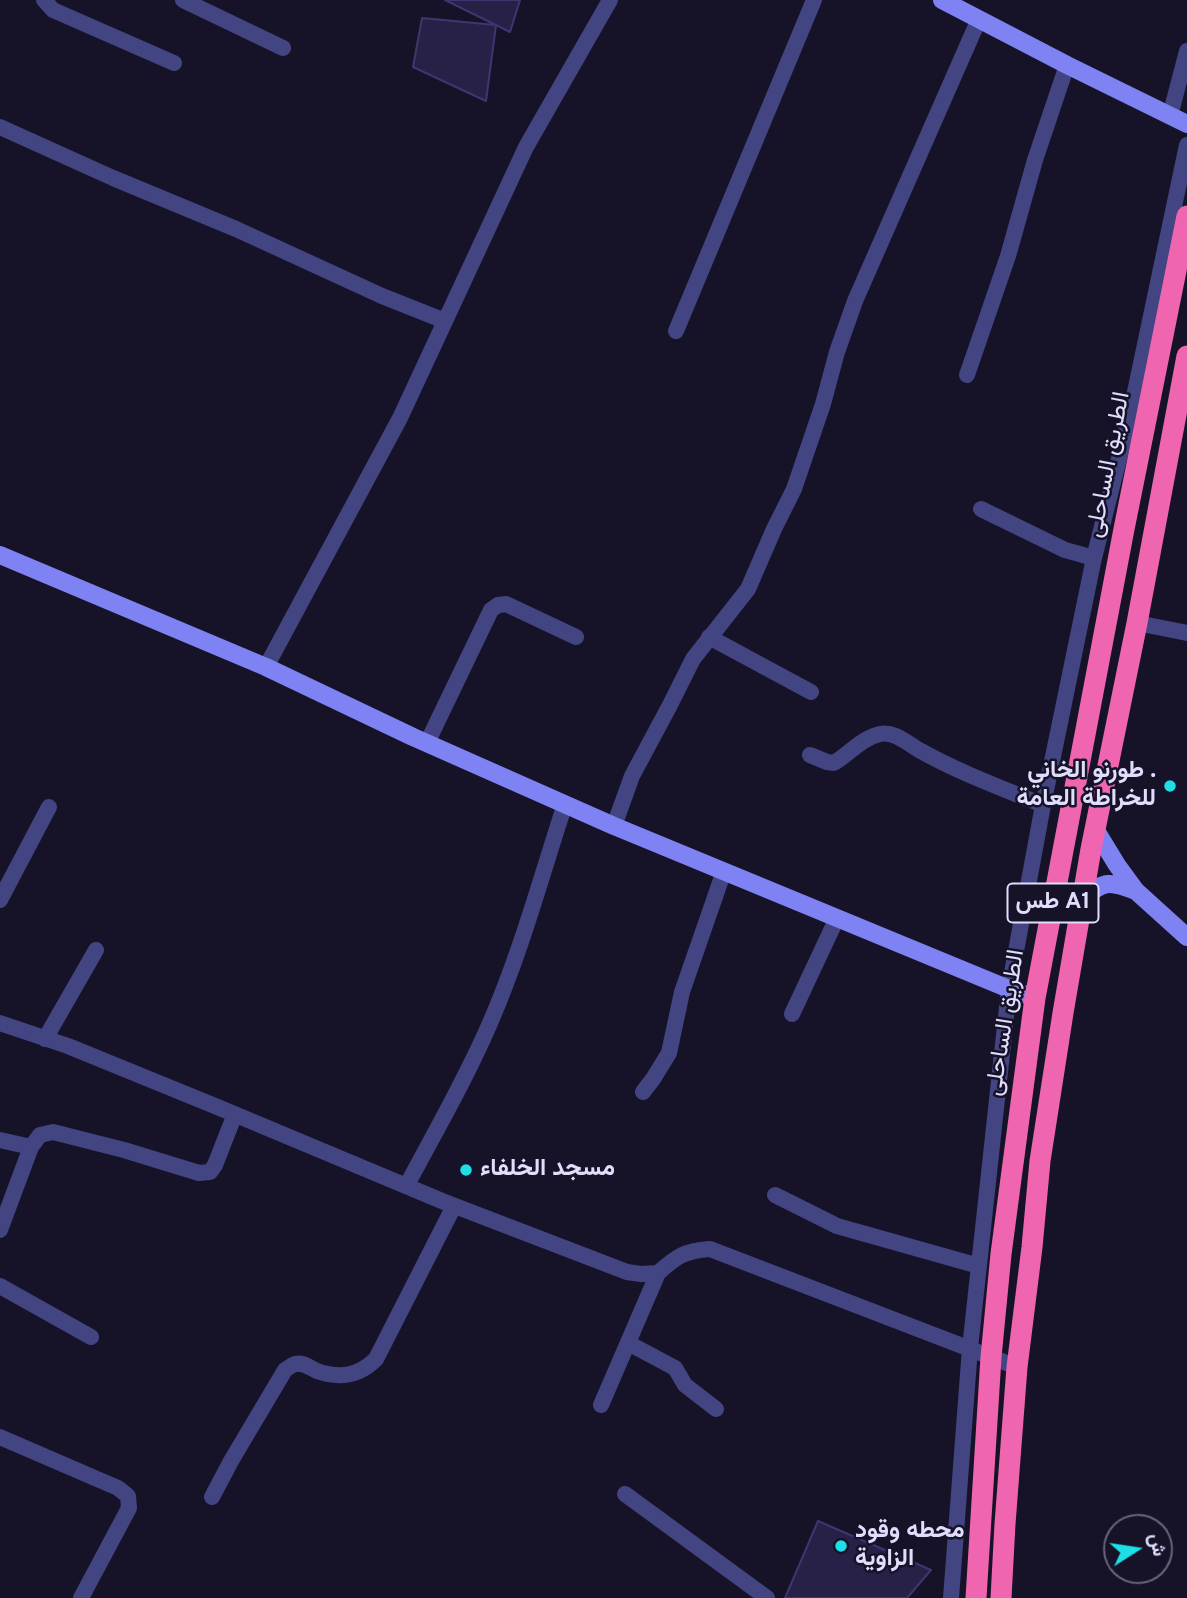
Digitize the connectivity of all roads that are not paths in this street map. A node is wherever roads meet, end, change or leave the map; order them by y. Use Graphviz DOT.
graph roads {
  1 [pos="44,0"];
  2 [pos="183,0"];
  3 [pos="610,0"];
  4 [pos="814,0"];
  5 [pos="942,0"];
  6 [pos="979,19"];
  7 [pos="283,48"];
  8 [pos="1187,51"];
  9 [pos="174,63"];
  10 [pos="1068,65"];
  11 [pos="1179,120"];
  12 [pos="0,127"];
  13 [pos="1187,145"];
  14 [pos="1187,216"];
  15 [pos="445,321"];
  16 [pos="676,331"];
  17 [pos="1187,356"];
  18 [pos="967,375"];
  19 [pos="1151,397"];
  20 [pos="1178,402"];
  21 [pos="981,509"];
  22 [pos="0,555"];
  23 [pos="1094,558"];
  24 [pos="1137,623"];
  25 [pos="1187,633"];
  26 [pos="709,637"];
  27 [pos="576,638"];
  28 [pos="266,667"];
  29 [pos="810,692"];
  30 [pos="427,743"];
  31 [pos="810,755"];
  32 [pos="565,804"];
  33 [pos="1043,804"];
  34 [pos="49,807"];
  35 [pos="614,826"];
  36 [pos="1095,829"];
  37 [pos="724,871"];
  38 [pos="1136,891"];
  39 [pos="1083,898"];
  40 [pos="0,900"];
  41 [pos="837,918"];
  42 [pos="1187,937"];
  43 [pos="96,950"];
  44 [pos="1009,989"];
  45 [pos="1035,998"];
  46 [pos="792,1014"];
  47 [pos="0,1023"];
  48 [pos="45,1039"];
  49 [pos="643,1092"];
  50 [pos="235,1114"];
  51 [pos="0,1140"];
  52 [pos="30,1147"];
  53 [pos="407,1185"];
  54 [pos="775,1195"];
  55 [pos="454,1206"];
  56 [pos="0,1230"];
  57 [pos="979,1266"];
  58 [pos="658,1273"];
  59 [pos="0,1286"];
  60 [pos="91,1337"];
  61 [pos="628,1342"];
  62 [pos="970,1348"];
  63 [pos="991,1357"];
  64 [pos="1017,1367"];
  65 [pos="601,1405"];
  66 [pos="716,1409"];
  67 [pos="0,1437"];
  68 [pos="625,1494"];
  69 [pos="212,1497"];
  70 [pos="82,1598"];
  71 [pos="767,1598"];
  72 [pos="951,1598"];
  73 [pos="976,1598"];
  74 [pos="1001,1598"];
  1 -- 9 [label="street"];
  2 -- 7 [label="street"];
  3 -- 15 [label="street"];
  4 -- 16 [label="street"];
  5 -- 6 [label="street"];
  6 -- 10 [label="street"];
  6 -- 26 [label="street"];
  8 -- 11 [label="street"];
  10 -- 11 [label="street"];
  10 -- 18 [label="street"];
  12 -- 15 [label="street"];
  13 -- 23 [label="street"];
  14 -- 19 [label="highway, الطريق الساحلى / طس A1"];
  15 -- 28 [label="street"];
  17 -- 20 [label="highway, طس A1"];
  19 -- 20 [label="highway"];
  19 -- 45 [label="highway, الطريق الساحلى / طس A1"];
  20 -- 24 [label="highway, طس A1"];
  21 -- 23 [label="street"];
  22 -- 28 [label="street"];
  23 -- 33 [label="street"];
  24 -- 25 [label="street"];
  24 -- 36 [label="highway, طس A1"];
  26 -- 29 [label="street"];
  26 -- 35 [label="street"];
  27 -- 30 [label="street"];
  28 -- 30 [label="street"];
  30 -- 32 [label="street"];
  31 -- 33 [label="street"];
  32 -- 35 [label="street"];
  32 -- 53 [label="street"];
  33 -- 44 [label="street"];
  34 -- 40 [label="street"];
  35 -- 37 [label="street"];
  36 -- 38 [label="street"];
  36 -- 39 [label="highway, طس A1"];
  37 -- 41 [label="street"];
  37 -- 49 [label="street"];
  38 -- 39 [label="street"];
  38 -- 42 [label="street"];
  39 -- 64 [label="highway, طس A1"];
  41 -- 44 [label="street"];
  41 -- 46 [label="street"];
  43 -- 48 [label="street"];
  44 -- 45 [label="street"];
  44 -- 57 [label="street"];
  45 -- 63 [label="highway, الطريق الساحلى / طس A1"];
  47 -- 48 [label="street"];
  48 -- 50 [label="street"];
  50 -- 52 [label="street"];
  50 -- 53 [label="street"];
  51 -- 52 [label="street"];
  52 -- 56 [label="street"];
  53 -- 55 [label="street"];
  54 -- 57 [label="street"];
  55 -- 58 [label="street"];
  55 -- 69 [label="street"];
  57 -- 62 [label="street"];
  58 -- 61 [label="street"];
  58 -- 62 [label="street"];
  59 -- 60 [label="street"];
  61 -- 65 [label="street"];
  61 -- 66 [label="street"];
  62 -- 63 [label="street"];
  62 -- 72 [label="street"];
  63 -- 64 [label="street"];
  63 -- 73 [label="highway, الطريق الساحلى / طس A1"];
  64 -- 74 [label="highway, طس A1"];
  67 -- 70 [label="street"];
  68 -- 71 [label="street"];
}
